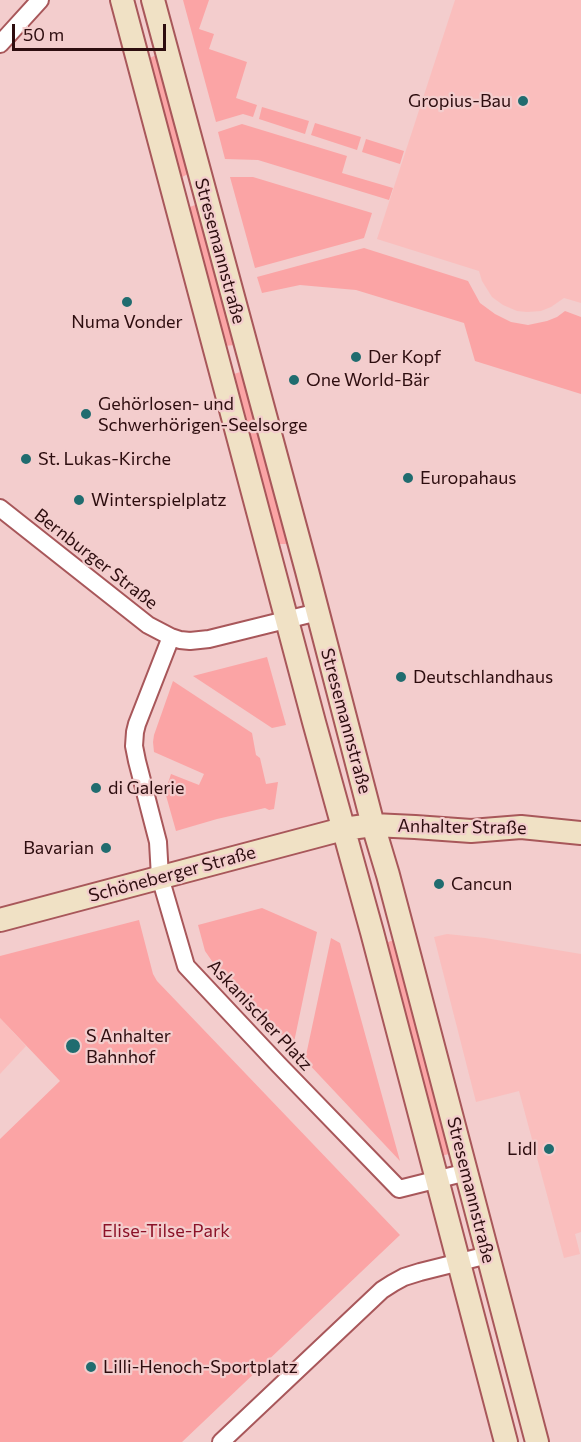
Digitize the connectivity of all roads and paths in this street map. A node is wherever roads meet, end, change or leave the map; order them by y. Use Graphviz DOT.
graph roads {
  1 [pos="40,0"];
  2 [pos="122,0"];
  3 [pos="153,0"];
  4 [pos="163,40"];
  5 [pos="0,44"];
  6 [pos="135,47"];
  7 [pos="203,187"];
  8 [pos="174,195"];
  9 [pos="248,356"];
  10 [pos="219,363"];
  11 [pos="0,508"];
  12 [pos="301,549"];
  13 [pos="271,557"];
  14 [pos="318,612"];
  15 [pos="287,620"];
  16 [pos="171,637"];
  17 [pos="373,825"];
  18 [pos="343,829"];
  19 [pos="581,833"];
  20 [pos="160,877"];
  21 [pos="0,920"];
  22 [pos="467,1172"];
  23 [pos="437,1180"];
  24 [pos="488,1255"];
  25 [pos="458,1263"];
  26 [pos="221,1442"];
  27 [pos="506,1442"];
  28 [pos="537,1442"];
  1 -- 5 [label="street"];
  2 -- 6 [label="main road, Stresemannstraße"];
  3 -- 4 [label="main road, Stresemannstraße"];
  4 -- 6 [label="main road"];
  4 -- 7 [label="main road, Stresemannstraße"];
  6 -- 8 [label="main road, Stresemannstraße"];
  7 -- 8 [label="main road"];
  7 -- 9 [label="main road, Stresemannstraße"];
  8 -- 10 [label="main road, Stresemannstraße"];
  9 -- 10 [label="main road"];
  9 -- 12 [label="main road, Stresemannstraße"];
  10 -- 13 [label="main road, Stresemannstraße"];
  11 -- 16 [label="street, Bernburger Straße"];
  12 -- 13 [label="main road"];
  12 -- 14 [label="main road, Stresemannstraße"];
  13 -- 15 [label="main road, Stresemannstraße"];
  14 -- 15 [label="street"];
  14 -- 17 [label="main road, Stresemannstraße"];
  15 -- 16 [label="street"];
  15 -- 18 [label="main road, Stresemannstraße"];
  16 -- 20 [label="street, Askanischer Platz"];
  17 -- 18 [label="main road, Anhalter Straße"];
  17 -- 19 [label="main road, Anhalter Straße"];
  17 -- 22 [label="main road, Stresemannstraße"];
  18 -- 20 [label="main road, Schöneberger Straße"];
  18 -- 23 [label="main road, Stresemannstraße"];
  20 -- 21 [label="main road, Schöneberger Straße"];
  20 -- 23 [label="street, Askanischer Platz"];
  22 -- 23 [label="street, Askanischer Platz"];
  22 -- 24 [label="main road, Stresemannstraße"];
  23 -- 25 [label="main road, Stresemannstraße"];
  24 -- 25 [label="street"];
  24 -- 28 [label="main road, Stresemannstraße"];
  25 -- 26 [label="street"];
  25 -- 27 [label="main road, Stresemannstraße"];
}
